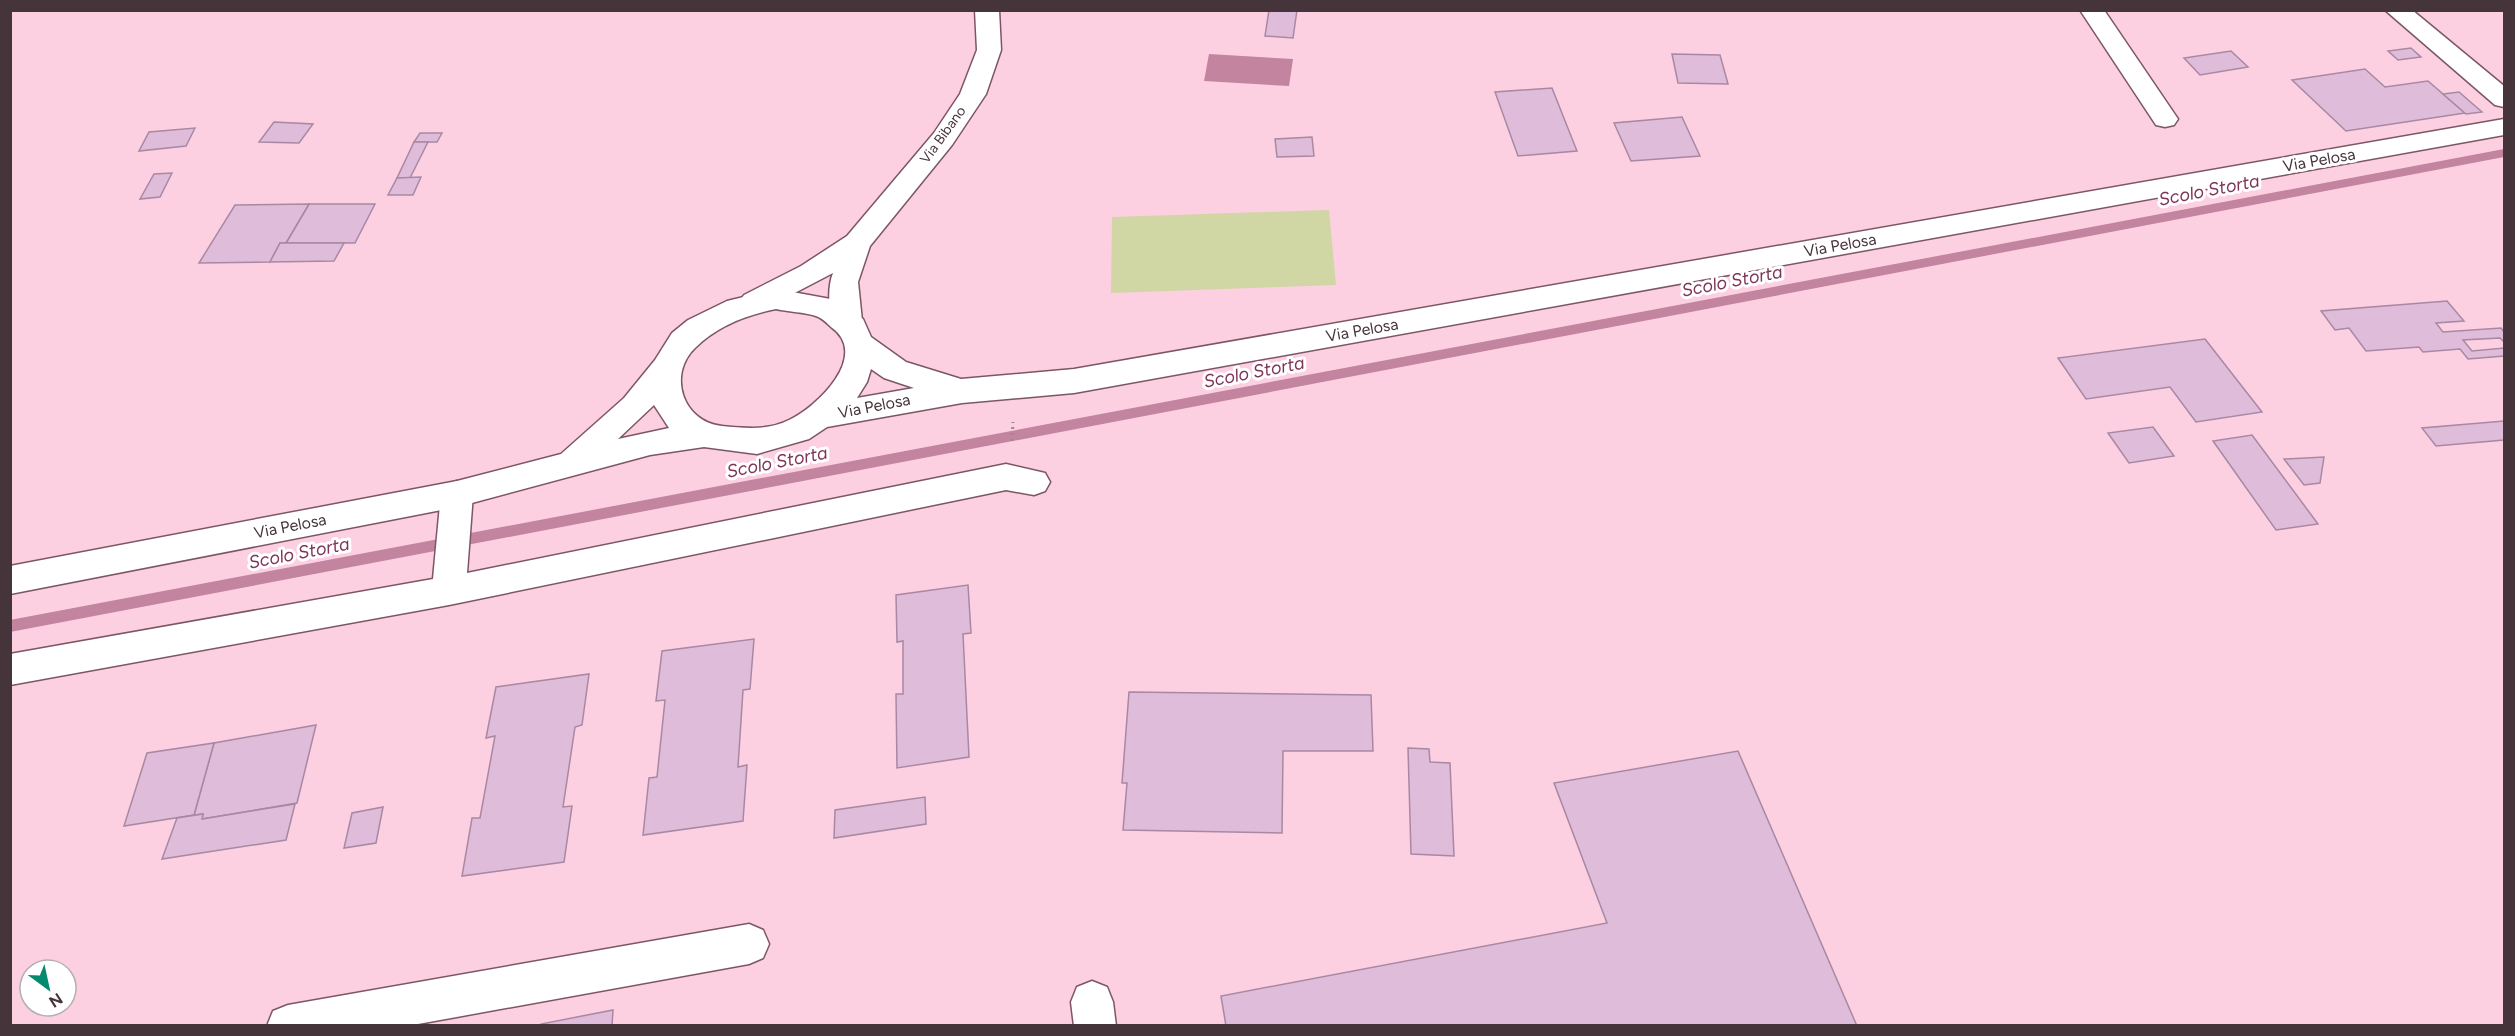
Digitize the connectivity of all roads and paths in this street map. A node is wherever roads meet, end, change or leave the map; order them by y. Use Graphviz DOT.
graph roads {
  1 [pos="987,10"];
  2 [pos="2092,10"];
  3 [pos="2394,19"];
  4 [pos="2505,99"];
  5 [pos="2165,118"];
  6 [pos="2505,127"];
  7 [pos="857,243"];
  8 [pos="754,302"];
  9 [pos="853,333"];
  10 [pos="668,366"];
  11 [pos="962,391"];
  12 [pos="822,416"];
  13 [pos="1013,418"];
  14 [pos="703,435"];
  15 [pos="1012,447"];
  16 [pos="568,465"];
  17 [pos="1034,482"];
  18 [pos="456,508"];
  19 [pos="450,579"];
  20 [pos="10,580"];
  21 [pos="10,670"];
  22 [pos="749,944"];
  23 [pos="288,1026"];
  1 -- 7 [label="main road, Via Bibano"];
  2 -- 5 [label="main road"];
  3 -- 4 [label="main road"];
  6 -- 11 [label="main road, Via Pelosa"];
  7 -- 8 [label="main road, Via Bibano"];
  7 -- 9 [label="main road, Via Bibano"];
  8 -- 9 [label="main road, Via Pelosa"];
  8 -- 10 [label="main road, Via Pelosa"];
  9 -- 11 [label="main road, Via Pelosa"];
  9 -- 12 [label="main road, Via Pelosa"];
  10 -- 14 [label="main road, Via Pelosa"];
  10 -- 16 [label="main road, Via Pelosa"];
  11 -- 12 [label="main road, Via Pelosa"];
  12 -- 14 [label="main road, Via Pelosa"];
  13 -- 15 [label="path"];
  14 -- 16 [label="main road, Via Pelosa"];
  16 -- 18 [label="main road, Via Pelosa"];
  17 -- 19 [label="main road"];
  18 -- 19 [label="main road"];
  18 -- 20 [label="main road, Via Pelosa"];
  19 -- 21 [label="main road"];
  22 -- 23 [label="main road"];
}
